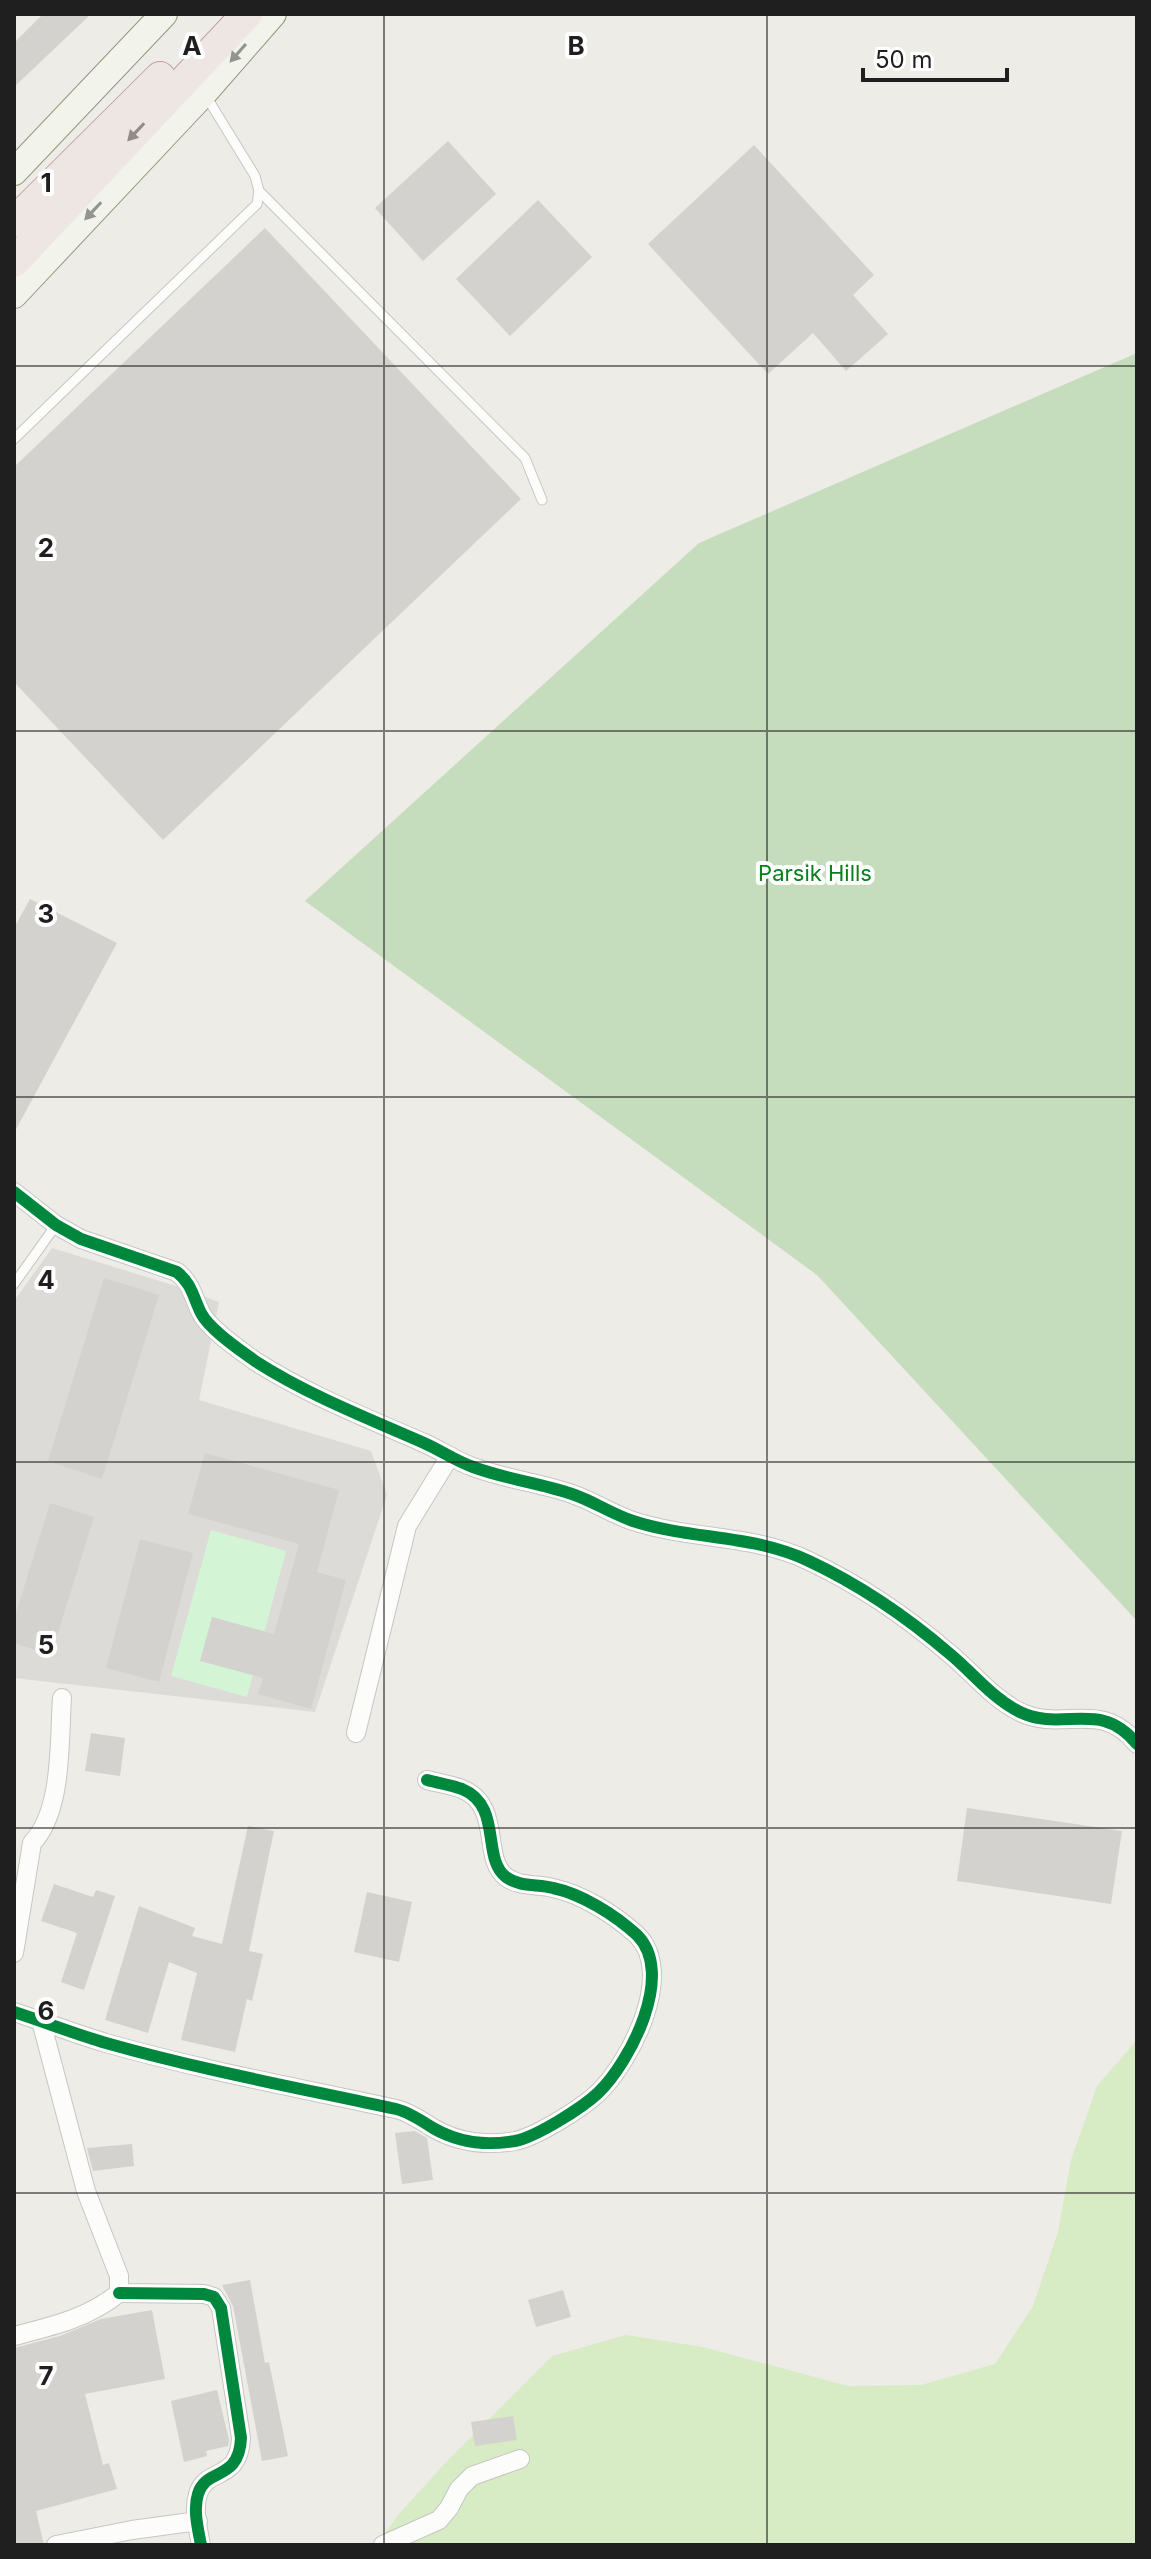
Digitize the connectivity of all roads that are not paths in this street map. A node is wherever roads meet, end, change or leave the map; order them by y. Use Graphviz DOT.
graph roads {
  1 [pos="164,14"];
  2 [pos="219,14"];
  3 [pos="247,14"];
  4 [pos="273,14"];
  5 [pos="204,93"];
  6 [pos="14,172"];
  7 [pos="259,191"];
  8 [pos="14,222"];
  9 [pos="14,262"];
  10 [pos="14,295"];
  11 [pos="14,439"];
  12 [pos="542,500"];
  13 [pos="14,1192"];
  14 [pos="56,1225"];
  15 [pos="14,1284"];
  16 [pos="450,1456"];
  17 [pos="62,1698"];
  18 [pos="356,1733"];
  19 [pos="1137,1744"];
  20 [pos="427,1780"];
  21 [pos="14,1953"];
  22 [pos="14,2012"];
  23 [pos="41,2021"];
  24 [pos="119,2293"];
  25 [pos="14,2334"];
  26 [pos="520,2459"];
  27 [pos="198,2521"];
  28 [pos="56,2545"];
  29 [pos="201,2545"];
  30 [pos="383,2545"];
  1 -- 6 [label="main road"];
  2 -- 8 [label="highway"];
  3 -- 9 [label="highway, one-way"];
  4 -- 5 [label="main road, one-way"];
  5 -- 7 [label="lane"];
  5 -- 10 [label="main road, one-way"];
  7 -- 11 [label="lane"];
  7 -- 12 [label="lane"];
  13 -- 14 [label="street"];
  14 -- 15 [label="lane"];
  14 -- 16 [label="street"];
  16 -- 18 [label="street"];
  16 -- 19 [label="street"];
  17 -- 21 [label="street"];
  20 -- 23 [label="street"];
  22 -- 23 [label="street"];
  23 -- 24 [label="street"];
  24 -- 25 [label="street"];
  24 -- 27 [label="street"];
  26 -- 30 [label="street"];
  27 -- 28 [label="street"];
  27 -- 29 [label="street"];
}
